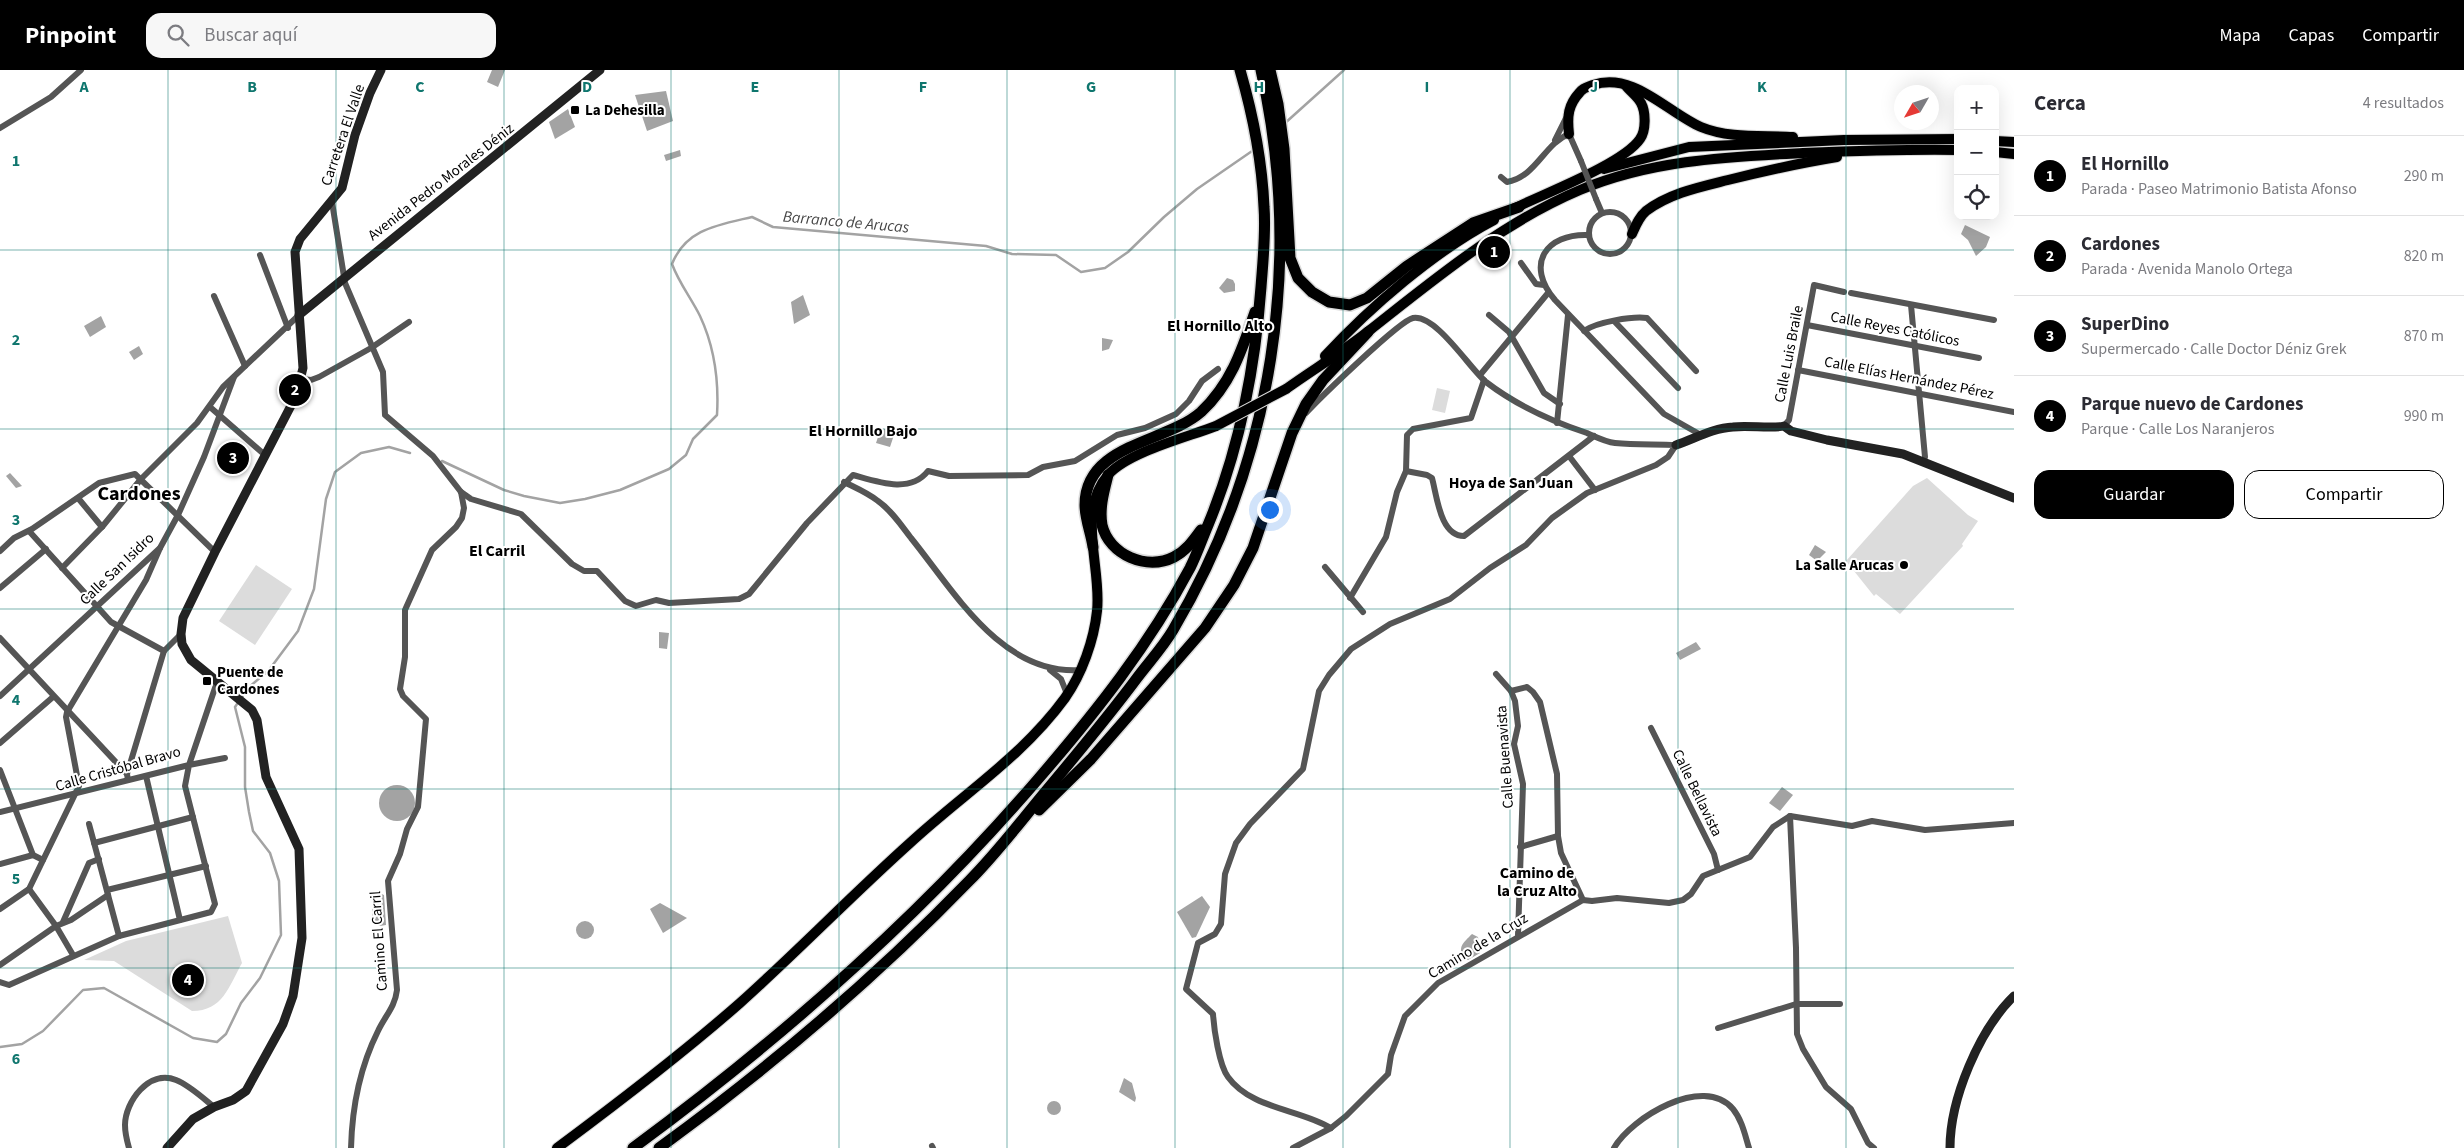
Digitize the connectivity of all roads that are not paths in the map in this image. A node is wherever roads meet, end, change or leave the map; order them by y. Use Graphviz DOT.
graph roads {
  1 [pos="81,70"];
  2 [pos="381,70"];
  3 [pos="600,70"];
  4 [pos="1240,70"];
  5 [pos="1261,70"];
  6 [pos="1270,70"];
  7 [pos="1626,86"];
  8 [pos="1567,117"];
  9 [pos="0,128"];
  10 [pos="1569,134"];
  11 [pos="1954,139"];
  12 [pos="1844,140"];
  13 [pos="1999,141"];
  14 [pos="1554,142"];
  15 [pos="2014,142"];
  16 [pos="1881,150"];
  17 [pos="1954,150"];
  18 [pos="1999,152"];
  19 [pos="2014,154"];
  20 [pos="1591,173"];
  21 [pos="1501,177"];
  22 [pos="332,202"];
  23 [pos="1518,207"];
  24 [pos="1602,213"];
  25 [pos="1285,233"];
  26 [pos="1632,234"];
  27 [pos="1589,235"];
  28 [pos="260,256"];
  29 [pos="1521,263"];
  30 [pos="344,277"];
  31 [pos="1544,285"];
  32 [pos="1548,292"];
  33 [pos="1261,294"];
  34 [pos="298,295"];
  35 [pos="214,296"];
  36 [pos="316,300"];
  37 [pos="1912,305"];
  38 [pos="1568,314"];
  39 [pos="299,315"];
  40 [pos="1489,316"];
  41 [pos="1994,320"];
  42 [pos="408,322"];
  43 [pos="1615,322"];
  44 [pos="1578,325"];
  45 [pos="1807,325"];
  46 [pos="1567,326"];
  47 [pos="288,328"];
  48 [pos="1584,331"];
  49 [pos="1368,332"];
  50 [pos="1512,337"];
  51 [pos="1915,345"];
  52 [pos="371,348"];
  53 [pos="1979,358"];
  54 [pos="245,366"];
  55 [pos="1218,369"];
  56 [pos="1312,370"];
  57 [pos="1696,370"];
  58 [pos="1798,370"];
  59 [pos="234,377"];
  60 [pos="1482,378"];
  61 [pos="301,379"];
  62 [pos="1678,388"];
  63 [pos="1919,393"];
  64 [pos="1560,404"];
  65 [pos="210,407"];
  66 [pos="2014,412"];
  67 [pos="220,416"];
  68 [pos="1557,423"];
  69 [pos="1296,424"];
  70 [pos="1784,426"];
  71 [pos="1702,435"];
  72 [pos="1594,436"];
  73 [pos="1676,445"];
  74 [pos="265,455"];
  75 [pos="1569,456"];
  76 [pos="1923,462"];
  77 [pos="1406,471"];
  78 [pos="1108,475"];
  79 [pos="142,478"];
  80 [pos="844,482"];
  81 [pos="1595,490"];
  82 [pos="461,492"];
  83 [pos="78,498"];
  84 [pos="2014,498"];
  85 [pos="1213,512"];
  86 [pos="178,515"];
  87 [pos="102,527"];
  88 [pos="29,531"];
  89 [pos="1093,547"];
  90 [pos="160,548"];
  91 [pos="46,549"];
  92 [pos="0,551"];
  93 [pos="215,552"];
  94 [pos="62,568"];
  95 [pos="1325,568"];
  96 [pos="0,588"];
  97 [pos="1350,598"];
  98 [pos="97,607"];
  99 [pos="1363,612"];
  100 [pos="118,625"];
  101 [pos="181,634"];
  102 [pos="0,638"];
  103 [pos="164,651"];
  104 [pos="1049,669"];
  105 [pos="29,670"];
  106 [pos="1080,670"];
  107 [pos="1496,674"];
  108 [pos="217,682"];
  109 [pos="1511,691"];
  110 [pos="1068,694"];
  111 [pos="0,696"];
  112 [pos="53,696"];
  113 [pos="67,712"];
  114 [pos="1651,728"];
  115 [pos="0,744"];
  116 [pos="225,758"];
  117 [pos="189,765"];
  118 [pos="0,770"];
  119 [pos="146,776"];
  120 [pos="127,777"];
  121 [pos="75,794"];
  122 [pos="15,808"];
  123 [pos="0,812"];
  124 [pos="1790,816"];
  125 [pos="193,817"];
  126 [pos="2014,823"];
  127 [pos="89,824"];
  128 [pos="158,826"];
  129 [pos="1558,836"];
  130 [pos="94,843"];
  131 [pos="1520,847"];
  132 [pos="33,855"];
  133 [pos="993,855"];
  134 [pos="98,859"];
  135 [pos="42,860"];
  136 [pos="0,864"];
  137 [pos="206,866"];
  138 [pos="1718,870"];
  139 [pos="169,875"];
  140 [pos="29,889"];
  141 [pos="108,893"];
  142 [pos="1583,900"];
  143 [pos="0,909"];
  144 [pos="180,920"];
  145 [pos="60,924"];
  146 [pos="1518,935"];
  147 [pos="119,936"];
  148 [pos="73,955"];
  149 [pos="0,966"];
  150 [pos="0,982"];
  151 [pos="2014,996"];
  152 [pos="1796,1004"];
  153 [pos="1840,1004"];
  154 [pos="1718,1028"];
  155 [pos="214,1106"];
  156 [pos="1331,1128"];
  157 [pos="129,1148"];
  158 [pos="167,1148"];
  159 [pos="351,1148"];
  160 [pos="557,1148"];
  161 [pos="633,1148"];
  162 [pos="659,1148"];
  163 [pos="1293,1148"];
  164 [pos="1614,1148"];
  165 [pos="1750,1148"];
  166 [pos="1874,1148"];
  167 [pos="1950,1148"];
  1 -- 9 [label="street"];
  2 -- 22 [label="street, Carretera El Valle"];
  3 -- 30 [label="street, Avenida Pedro Morales Déniz"];
  4 -- 33 [label="highway"];
  5 -- 25 [label="highway"];
  6 -- 25 [label="highway"];
  7 -- 8 [label="main road"];
  7 -- 12 [label="main road"];
  7 -- 20 [label="main road"];
  8 -- 10 [label="main road"];
  8 -- 14 [label="street"];
  10 -- 14 [label="street"];
  10 -- 24 [label="street, bridge"];
  11 -- 12 [label="main road"];
  12 -- 20 [label="main road"];
  13 -- 15 [label="main road"];
  14 -- 21 [label="street"];
  16 -- 17 [label="main road"];
  16 -- 26 [label="main road"];
  16 -- 49 [label="main road"];
  18 -- 19 [label="main road"];
  20 -- 23 [label="main road"];
  22 -- 30 [label="street"];
  22 -- 34 [label="street, Carretera El Valle"];
  23 -- 25 [label="highway"];
  23 -- 56 [label="main road"];
  24 -- 26 [label="street"];
  24 -- 27 [label="street"];
  25 -- 133 [label="highway"];
  26 -- 27 [label="street"];
  27 -- 31 [label="street"];
  28 -- 47 [label="street"];
  29 -- 31 [label="street"];
  30 -- 36 [label="street, Avenida Pedro Morales Déniz"];
  30 -- 52 [label="street"];
  31 -- 32 [label="street"];
  32 -- 38 [label="street"];
  32 -- 50 [label="street"];
  33 -- 85 [label="highway"];
  33 -- 89 [label="highway"];
  34 -- 36 [label="street"];
  34 -- 39 [label="street, Carretera El Valle"];
  35 -- 54 [label="street"];
  36 -- 39 [label="street, Avenida Pedro Morales Déniz"];
  37 -- 41 [label="street"];
  37 -- 45 [label="street, Calle Luis Braile"];
  37 -- 51 [label="street"];
  38 -- 44 [label="street"];
  38 -- 46 [label="street"];
  39 -- 47 [label="street"];
  39 -- 61 [label="street, Carretera El Valle"];
  40 -- 50 [label="street"];
  42 -- 52 [label="street"];
  43 -- 48 [label="street"];
  43 -- 57 [label="street"];
  43 -- 62 [label="street"];
  44 -- 46 [label="street"];
  44 -- 48 [label="street"];
  45 -- 51 [label="street, Calle Reyes Católicos"];
  45 -- 58 [label="street, Calle Luis Braile"];
  46 -- 64 [label="street"];
  47 -- 54 [label="street"];
  48 -- 71 [label="street"];
  49 -- 56 [label="main road"];
  49 -- 69 [label="highway"];
  50 -- 60 [label="street"];
  50 -- 64 [label="street"];
  51 -- 53 [label="street, Calle Reyes Católicos"];
  51 -- 63 [label="street"];
  52 -- 61 [label="street"];
  52 -- 82 [label="street"];
  54 -- 59 [label="street"];
  55 -- 80 [label="street"];
  56 -- 78 [label="main road, bridge"];
  58 -- 63 [label="street, Calle Elías Hernández Pérez"];
  58 -- 70 [label="street, Calle Luis Braile"];
  59 -- 65 [label="street"];
  59 -- 67 [label="street, Calle San Isidro"];
  60 -- 68 [label="street"];
  60 -- 69 [label="street"];
  60 -- 77 [label="street"];
  61 -- 74 [label="street, Carretera El Valle"];
  63 -- 66 [label="street, Calle Elías Hernández Pérez"];
  63 -- 76 [label="street"];
  64 -- 68 [label="street"];
  65 -- 67 [label="street"];
  65 -- 79 [label="street"];
  67 -- 74 [label="street"];
  67 -- 86 [label="street, Calle San Isidro"];
  68 -- 72 [label="street"];
  69 -- 133 [label="highway"];
  70 -- 71 [label="street"];
  70 -- 76 [label="street"];
  71 -- 73 [label="street"];
  72 -- 73 [label="street"];
  72 -- 75 [label="street"];
  73 -- 81 [label="street"];
  74 -- 93 [label="street, Carretera El Valle"];
  75 -- 77 [label="street"];
  75 -- 81 [label="street"];
  76 -- 84 [label="street"];
  77 -- 97 [label="street"];
  78 -- 85 [label="highway"];
  78 -- 89 [label="main road"];
  79 -- 83 [label="street"];
  79 -- 86 [label="street"];
  79 -- 87 [label="street"];
  80 -- 82 [label="street"];
  80 -- 104 [label="street"];
  81 -- 156 [label="street"];
  82 -- 159 [label="street, Camino El Carril"];
  83 -- 87 [label="street"];
  83 -- 88 [label="street"];
  85 -- 161 [label="highway"];
  86 -- 90 [label="street, Calle San Isidro"];
  86 -- 93 [label="street"];
  87 -- 94 [label="street"];
  88 -- 91 [label="street"];
  88 -- 92 [label="street"];
  89 -- 106 [label="main road"];
  90 -- 98 [label="street, Calle San Isidro"];
  90 -- 100 [label="street"];
  91 -- 94 [label="street"];
  91 -- 96 [label="street"];
  93 -- 101 [label="street, Carretera El Valle"];
  94 -- 98 [label="street"];
  95 -- 97 [label="street"];
  97 -- 99 [label="street"];
  98 -- 100 [label="street"];
  98 -- 105 [label="street, Calle San Isidro"];
  100 -- 103 [label="street"];
  100 -- 113 [label="street"];
  101 -- 103 [label="street"];
  101 -- 108 [label="street"];
  102 -- 105 [label="street"];
  103 -- 120 [label="street"];
  104 -- 106 [label="street"];
  104 -- 110 [label="street"];
  105 -- 111 [label="street, Calle San Isidro"];
  105 -- 112 [label="street"];
  106 -- 110 [label="main road"];
  107 -- 109 [label="street, Calle Buenavista"];
  108 -- 117 [label="street, Calle Cristóbal Bravo"];
  108 -- 155 [label="street"];
  109 -- 129 [label="street"];
  109 -- 131 [label="street, Calle Buenavista"];
  110 -- 160 [label="main road"];
  112 -- 113 [label="street"];
  112 -- 115 [label="street"];
  113 -- 120 [label="street"];
  113 -- 121 [label="street"];
  114 -- 138 [label="street, Calle Bellavista"];
  116 -- 117 [label="street"];
  117 -- 119 [label="street, Calle Cristóbal Bravo"];
  117 -- 125 [label="street"];
  118 -- 122 [label="street"];
  119 -- 120 [label="street, Calle Cristóbal Bravo"];
  119 -- 128 [label="street"];
  120 -- 121 [label="street, Calle Cristóbal Bravo"];
  121 -- 122 [label="street, Calle Cristóbal Bravo"];
  121 -- 135 [label="street"];
  122 -- 123 [label="street, Calle Cristóbal Bravo"];
  122 -- 132 [label="street"];
  124 -- 126 [label="street"];
  124 -- 138 [label="street, Camino de la Cruz"];
  124 -- 152 [label="street"];
  125 -- 128 [label="street"];
  125 -- 137 [label="street"];
  127 -- 130 [label="street"];
  128 -- 130 [label="street"];
  128 -- 139 [label="street"];
  129 -- 131 [label="street"];
  129 -- 142 [label="street"];
  130 -- 134 [label="street"];
  131 -- 146 [label="street, Calle Buenavista"];
  132 -- 135 [label="street"];
  132 -- 136 [label="street"];
  133 -- 162 [label="highway"];
  134 -- 141 [label="street"];
  134 -- 145 [label="street"];
  135 -- 140 [label="street"];
  137 -- 139 [label="street"];
  137 -- 144 [label="street"];
  138 -- 142 [label="street, Camino de la Cruz"];
  139 -- 141 [label="street"];
  139 -- 144 [label="street"];
  140 -- 143 [label="street"];
  140 -- 145 [label="street"];
  141 -- 145 [label="street"];
  141 -- 147 [label="street"];
  142 -- 146 [label="street, Camino de la Cruz"];
  144 -- 147 [label="street"];
  145 -- 148 [label="street"];
  145 -- 149 [label="street"];
  146 -- 156 [label="street, Camino de la Cruz"];
  147 -- 148 [label="street"];
  148 -- 150 [label="street"];
  151 -- 167 [label="street"];
  152 -- 153 [label="street"];
  152 -- 154 [label="street"];
  152 -- 166 [label="street"];
  155 -- 157 [label="street"];
  155 -- 158 [label="street"];
  156 -- 163 [label="street, Camino de la Cruz"];
  164 -- 165 [label="street"];
}
